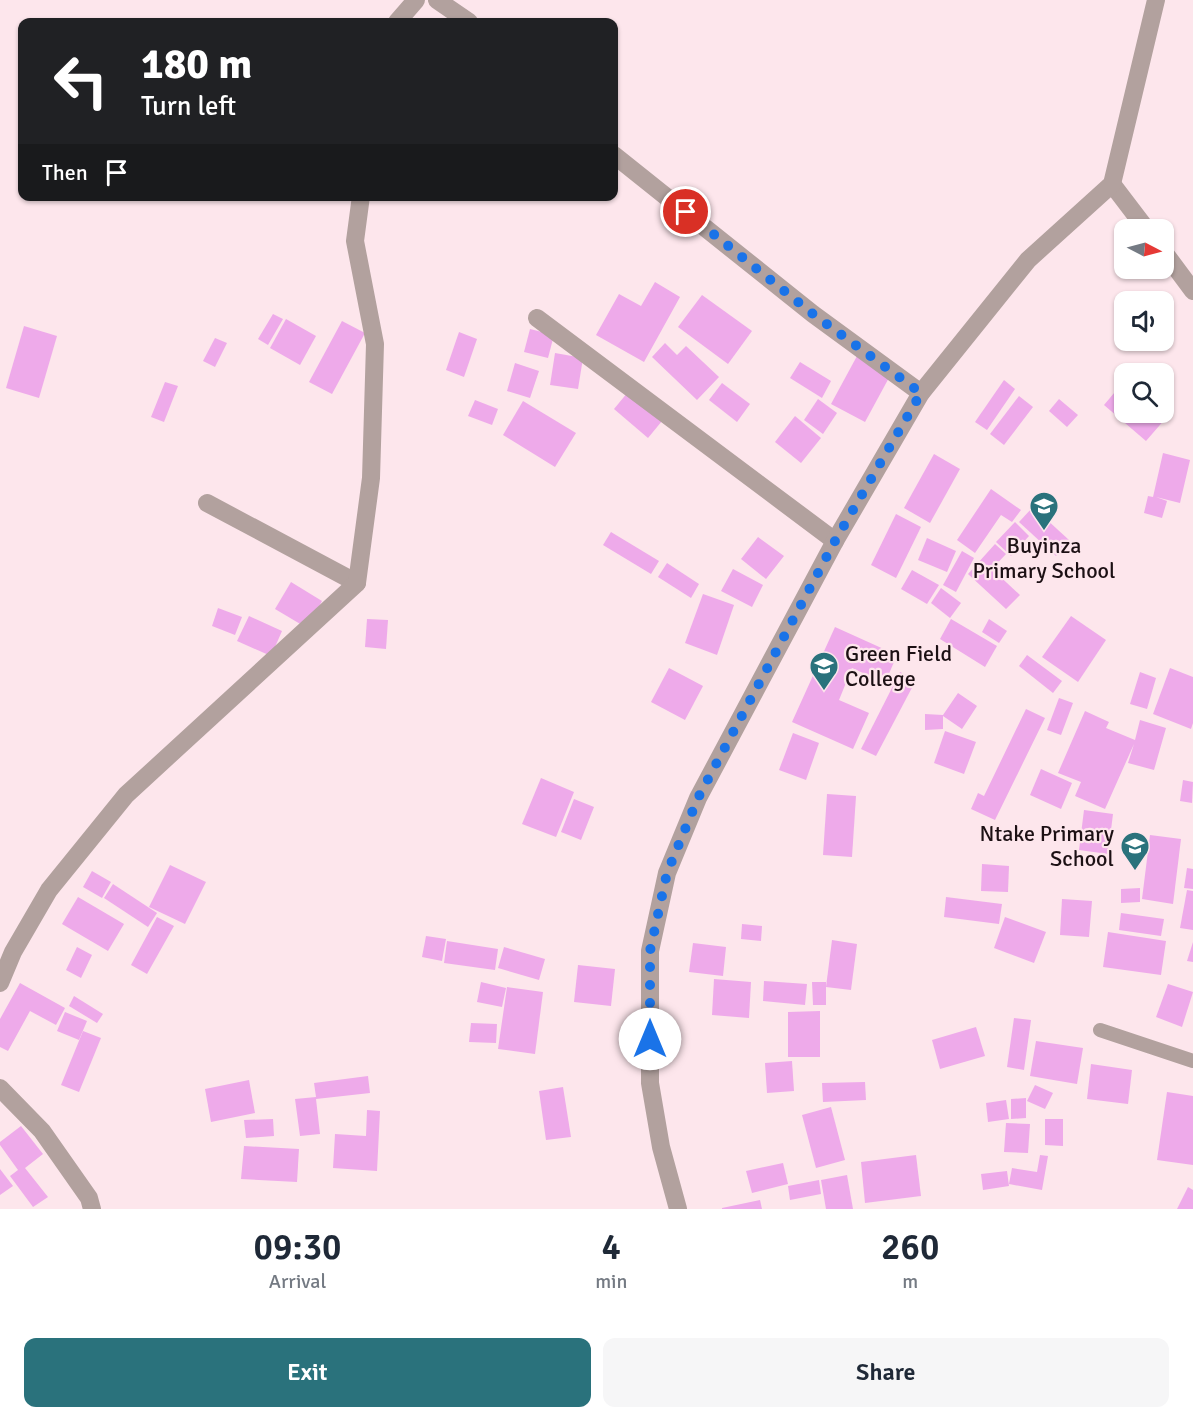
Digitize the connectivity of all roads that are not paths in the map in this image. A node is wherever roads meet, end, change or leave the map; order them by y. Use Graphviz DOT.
graph roads {
  1 [pos="416,0"];
  2 [pos="437,0"];
  3 [pos="1156,0"];
  4 [pos="400,18"];
  5 [pos="464,18"];
  6 [pos="618,157"];
  7 [pos="1112,184"];
  8 [pos="360,201"];
  9 [pos="1139,219"];
  10 [pos="1174,265"];
  11 [pos="1193,291"];
  12 [pos="537,318"];
  13 [pos="921,393"];
  14 [pos="207,503"];
  15 [pos="835,541"];
  16 [pos="357,583"];
  17 [pos="0,982"];
  18 [pos="1100,1030"];
  19 [pos="1193,1061"];
  20 [pos="0,1088"];
  21 [pos="92,1209"];
  22 [pos="678,1209"];
  1 -- 4 [label="street"];
  2 -- 5 [label="street"];
  3 -- 7 [label="street"];
  6 -- 13 [label="street"];
  7 -- 9 [label="street"];
  7 -- 13 [label="street"];
  8 -- 16 [label="street"];
  10 -- 11 [label="street"];
  12 -- 15 [label="street"];
  13 -- 15 [label="street"];
  14 -- 16 [label="street"];
  15 -- 22 [label="street"];
  16 -- 17 [label="street"];
  18 -- 19 [label="lane"];
  20 -- 21 [label="street"];
}
